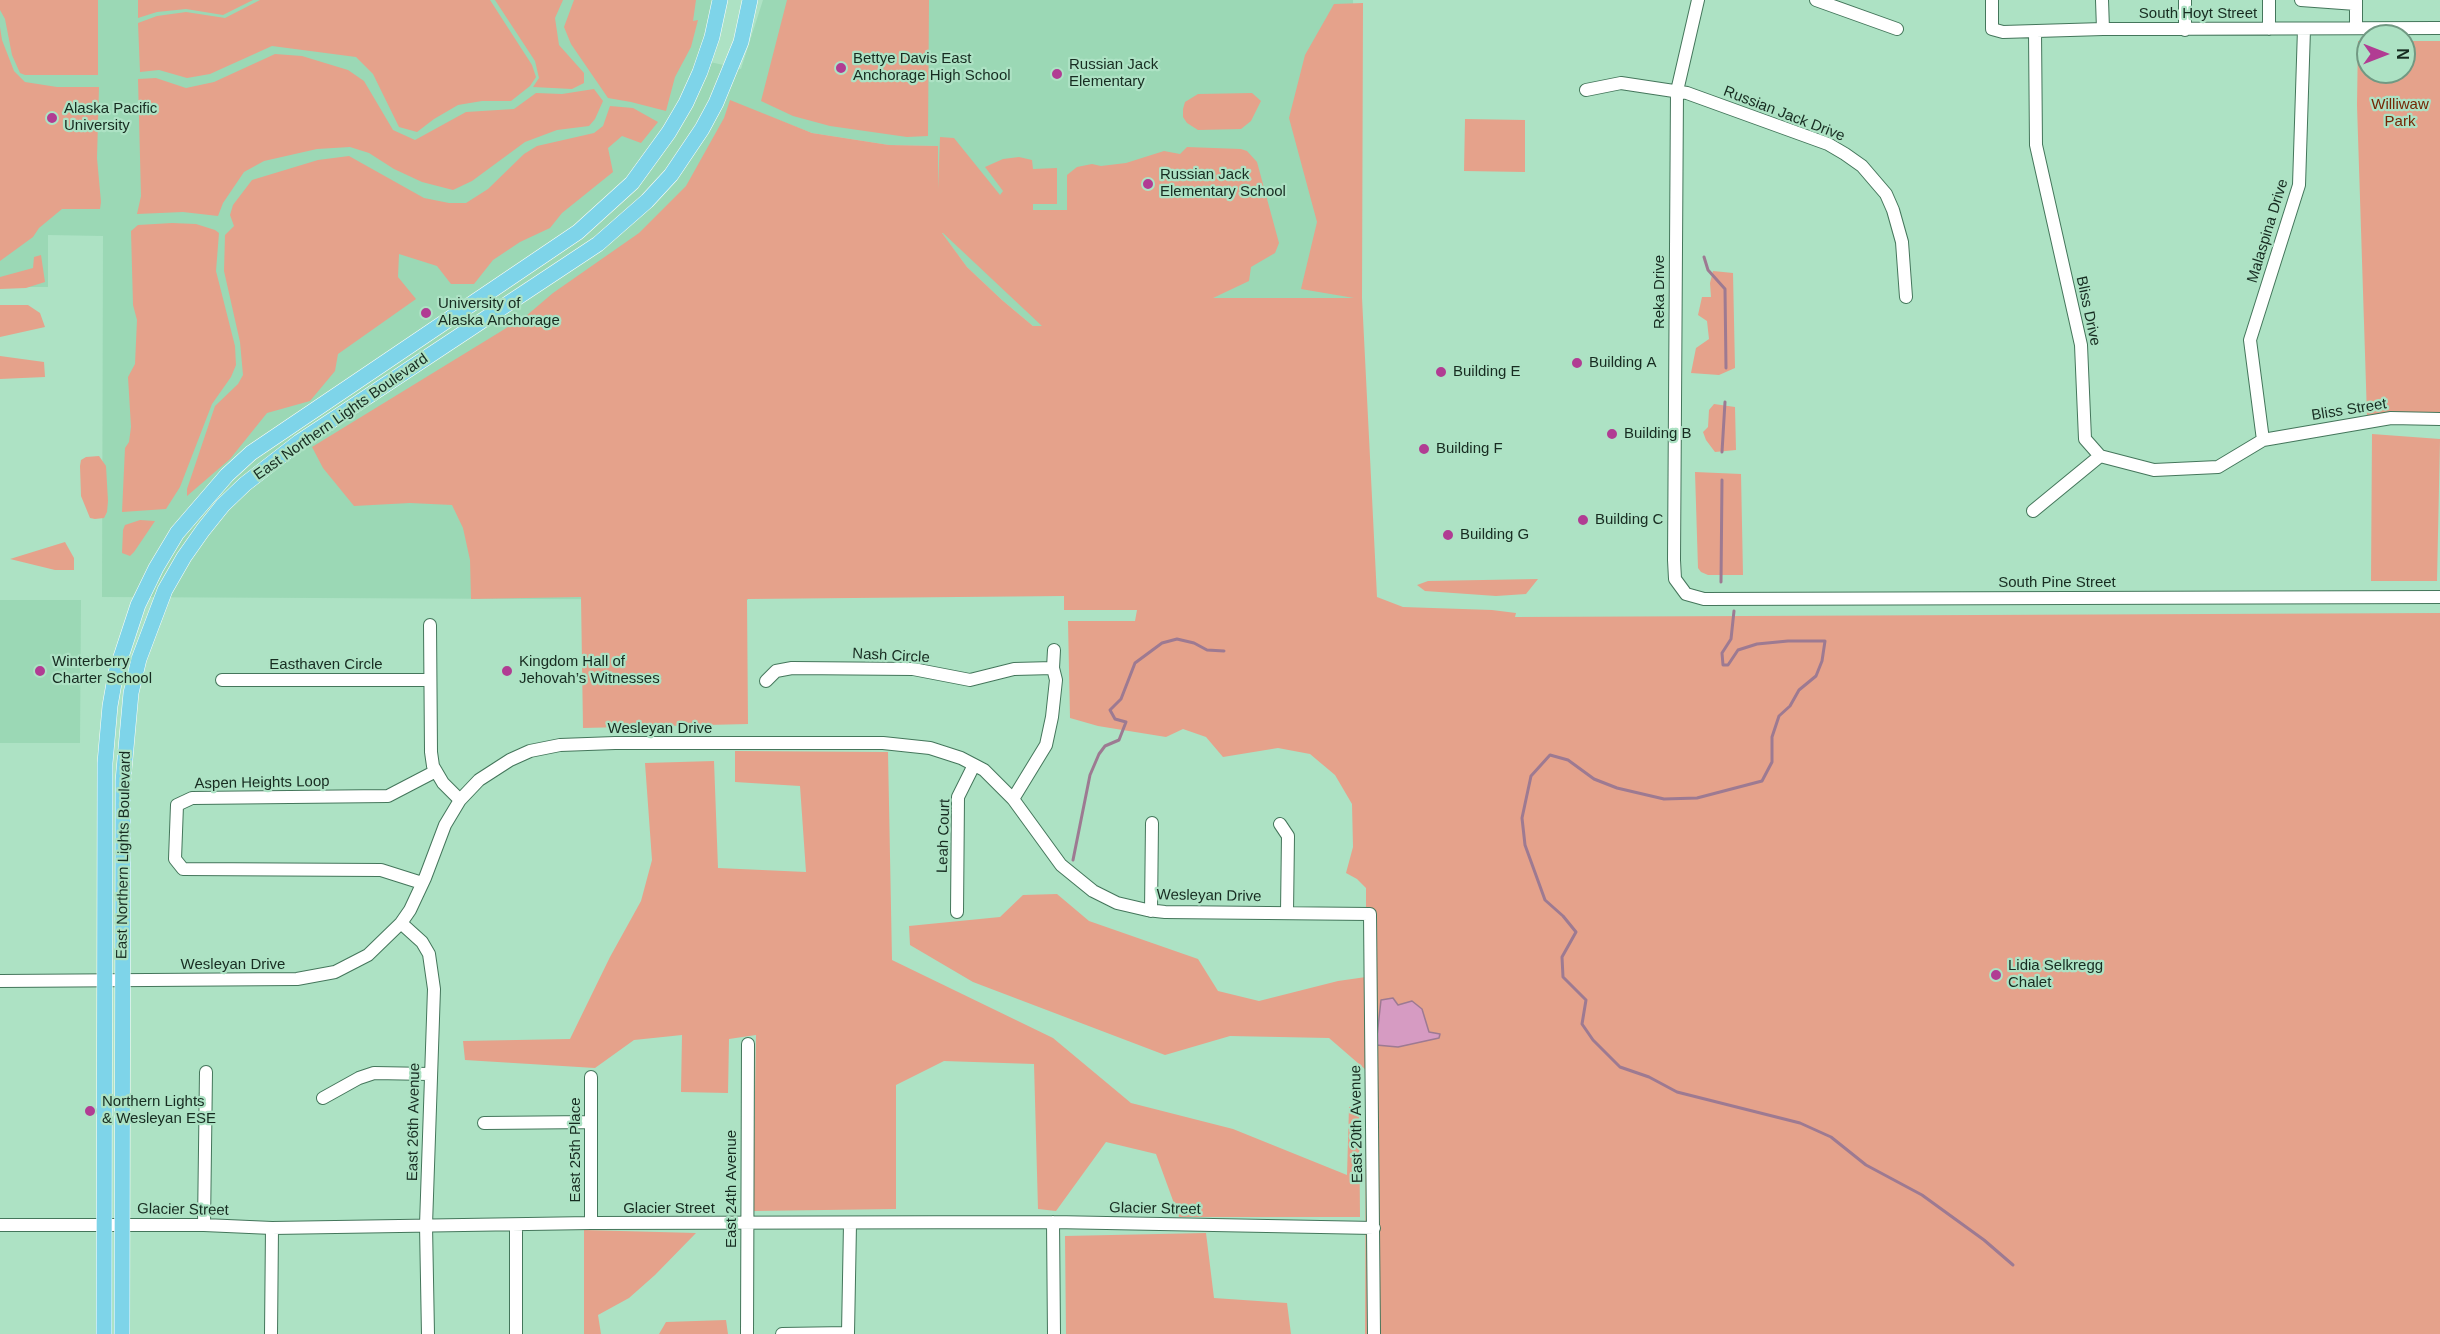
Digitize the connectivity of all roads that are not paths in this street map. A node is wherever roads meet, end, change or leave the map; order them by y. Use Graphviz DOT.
graph roads {
  1 [pos="720,0"];
  2 [pos="750,0"];
  3 [pos="1698,0"];
  4 [pos="1816,0"];
  5 [pos="1992,0"];
  6 [pos="2102,0"];
  7 [pos="2185,0"];
  8 [pos="2269,0"];
  9 [pos="2301,0"];
  10 [pos="2356,2"];
  11 [pos="2356,24"];
  12 [pos="2304,28"];
  13 [pos="2356,28"];
  14 [pos="2416,28"];
  15 [pos="2440,28"];
  16 [pos="1897,29"];
  17 [pos="2103,29"];
  18 [pos="2269,29"];
  19 [pos="2185,30"];
  20 [pos="2036,32"];
  21 [pos="1586,90"];
  22 [pos="1677,91"];
  23 [pos="1906,297"];
  24 [pos="2440,419"];
  25 [pos="2263,440"];
  26 [pos="2100,456"];
  27 [pos="2032,511"];
  28 [pos="1679,586"];
  29 [pos="2440,597"];
  30 [pos="430,625"];
  31 [pos="1054,650"];
  32 [pos="1053,668"];
  33 [pos="222,680"];
  34 [pos="429,680"];
  35 [pos="766,681"];
  36 [pos="974,765"];
  37 [pos="436,771"];
  38 [pos="1013,799"];
  39 [pos="460,800"];
  40 [pos="1152,823"];
  41 [pos="1280,824"];
  42 [pos="422,883"];
  43 [pos="1150,911"];
  44 [pos="957,912"];
  45 [pos="1287,912"];
  46 [pos="1370,914"];
  47 [pos="400,923"];
  48 [pos="104,980"];
  49 [pos="122,980"];
  50 [pos="0,981"];
  51 [pos="748,1044"];
  52 [pos="206,1072"];
  53 [pos="430,1074"];
  54 [pos="591,1077"];
  55 [pos="323,1098"];
  56 [pos="591,1122"];
  57 [pos="484,1123"];
  58 [pos="1053,1222"];
  59 [pos="591,1223"];
  60 [pos="204,1224"];
  61 [pos="516,1224"];
  62 [pos="747,1224"];
  63 [pos="850,1224"];
  64 [pos="0,1225"];
  65 [pos="104,1225"];
  66 [pos="121,1225"];
  67 [pos="426,1225"];
  68 [pos="272,1228"];
  69 [pos="1374,1228"];
  70 [pos="104,1334"];
  71 [pos="122,1334"];
  72 [pos="271,1334"];
  73 [pos="428,1334"];
  74 [pos="516,1334"];
  75 [pos="747,1334"];
  76 [pos="782,1334"];
  77 [pos="1054,1334"];
  78 [pos="1374,1334"];
  1 -- 48 [label="main road, East Northern Lights Boulevard"];
  2 -- 49 [label="main road, East Northern Lights Boulevard"];
  3 -- 22 [label="street, Reka Drive"];
  4 -- 16 [label="street"];
  5 -- 20 [label="street, South Hoyt Street"];
  6 -- 17 [label="street"];
  7 -- 19 [label="street"];
  8 -- 18 [label="street"];
  9 -- 10 [label="street"];
  10 -- 11 [label="street"];
  12 -- 13 [label="street, South Hoyt Street"];
  12 -- 18 [label="street, South Hoyt Street"];
  12 -- 25 [label="street, Malaspina Drive"];
  14 -- 15 [label="street, South Hoyt Street"];
  17 -- 19 [label="street, South Hoyt Street"];
  17 -- 20 [label="street, South Hoyt Street"];
  18 -- 19 [label="street, South Hoyt Street"];
  20 -- 26 [label="street, Bliss Drive"];
  21 -- 22 [label="street, Russian Jack Drive"];
  22 -- 23 [label="street, Russian Jack Drive"];
  22 -- 28 [label="street, Reka Drive"];
  24 -- 25 [label="street, Bliss Street"];
  25 -- 26 [label="street"];
  26 -- 27 [label="street"];
  28 -- 29 [label="street, South Pine Street"];
  30 -- 34 [label="street"];
  31 -- 32 [label="street"];
  32 -- 35 [label="street, Nash Circle"];
  32 -- 38 [label="street"];
  33 -- 34 [label="street, Easthaven Circle"];
  34 -- 37 [label="street"];
  36 -- 38 [label="street, Wesleyan Drive"];
  36 -- 39 [label="street, Wesleyan Drive"];
  36 -- 44 [label="street, Leah Court"];
  37 -- 39 [label="street"];
  37 -- 42 [label="street, Aspen Heights Loop"];
  38 -- 43 [label="street, Wesleyan Drive"];
  39 -- 42 [label="street, Wesleyan Drive"];
  40 -- 43 [label="street"];
  41 -- 45 [label="street"];
  42 -- 47 [label="street, Wesleyan Drive"];
  43 -- 45 [label="street, Wesleyan Drive"];
  45 -- 46 [label="street, Wesleyan Drive"];
  46 -- 69 [label="street, East 20th Avenue"];
  47 -- 49 [label="street, Wesleyan Drive"];
  47 -- 53 [label="street, East 26th Avenue"];
  48 -- 49 [label="street, Wesleyan Drive"];
  48 -- 50 [label="street, Wesleyan Drive"];
  48 -- 65 [label="main road, East Northern Lights Boulevard"];
  49 -- 66 [label="main road, East Northern Lights Boulevard"];
  51 -- 62 [label="street, East 24th Avenue"];
  52 -- 60 [label="street"];
  53 -- 55 [label="street"];
  53 -- 67 [label="street, East 26th Avenue"];
  54 -- 56 [label="street, East 25th Place"];
  56 -- 57 [label="street"];
  56 -- 59 [label="street, East 25th Place"];
  58 -- 63 [label="street, Glacier Street"];
  58 -- 69 [label="street, Glacier Street"];
  58 -- 77 [label="street"];
  59 -- 61 [label="street, Glacier Street"];
  59 -- 62 [label="street, Glacier Street"];
  60 -- 66 [label="street, Glacier Street"];
  60 -- 68 [label="street, Glacier Street"];
  61 -- 67 [label="street, Glacier Street"];
  61 -- 74 [label="street"];
  62 -- 63 [label="street, Glacier Street"];
  62 -- 75 [label="street, East 24th Avenue"];
  63 -- 76 [label="street"];
  64 -- 65 [label="street, Glacier Street"];
  65 -- 66 [label="street, Glacier Street"];
  65 -- 70 [label="main road, East Northern Lights Boulevard"];
  66 -- 71 [label="main road, East Northern Lights Boulevard"];
  67 -- 68 [label="street, Glacier Street"];
  67 -- 73 [label="street, East 26th Avenue"];
  68 -- 72 [label="street"];
  69 -- 78 [label="street, East 20th Avenue"];
}
